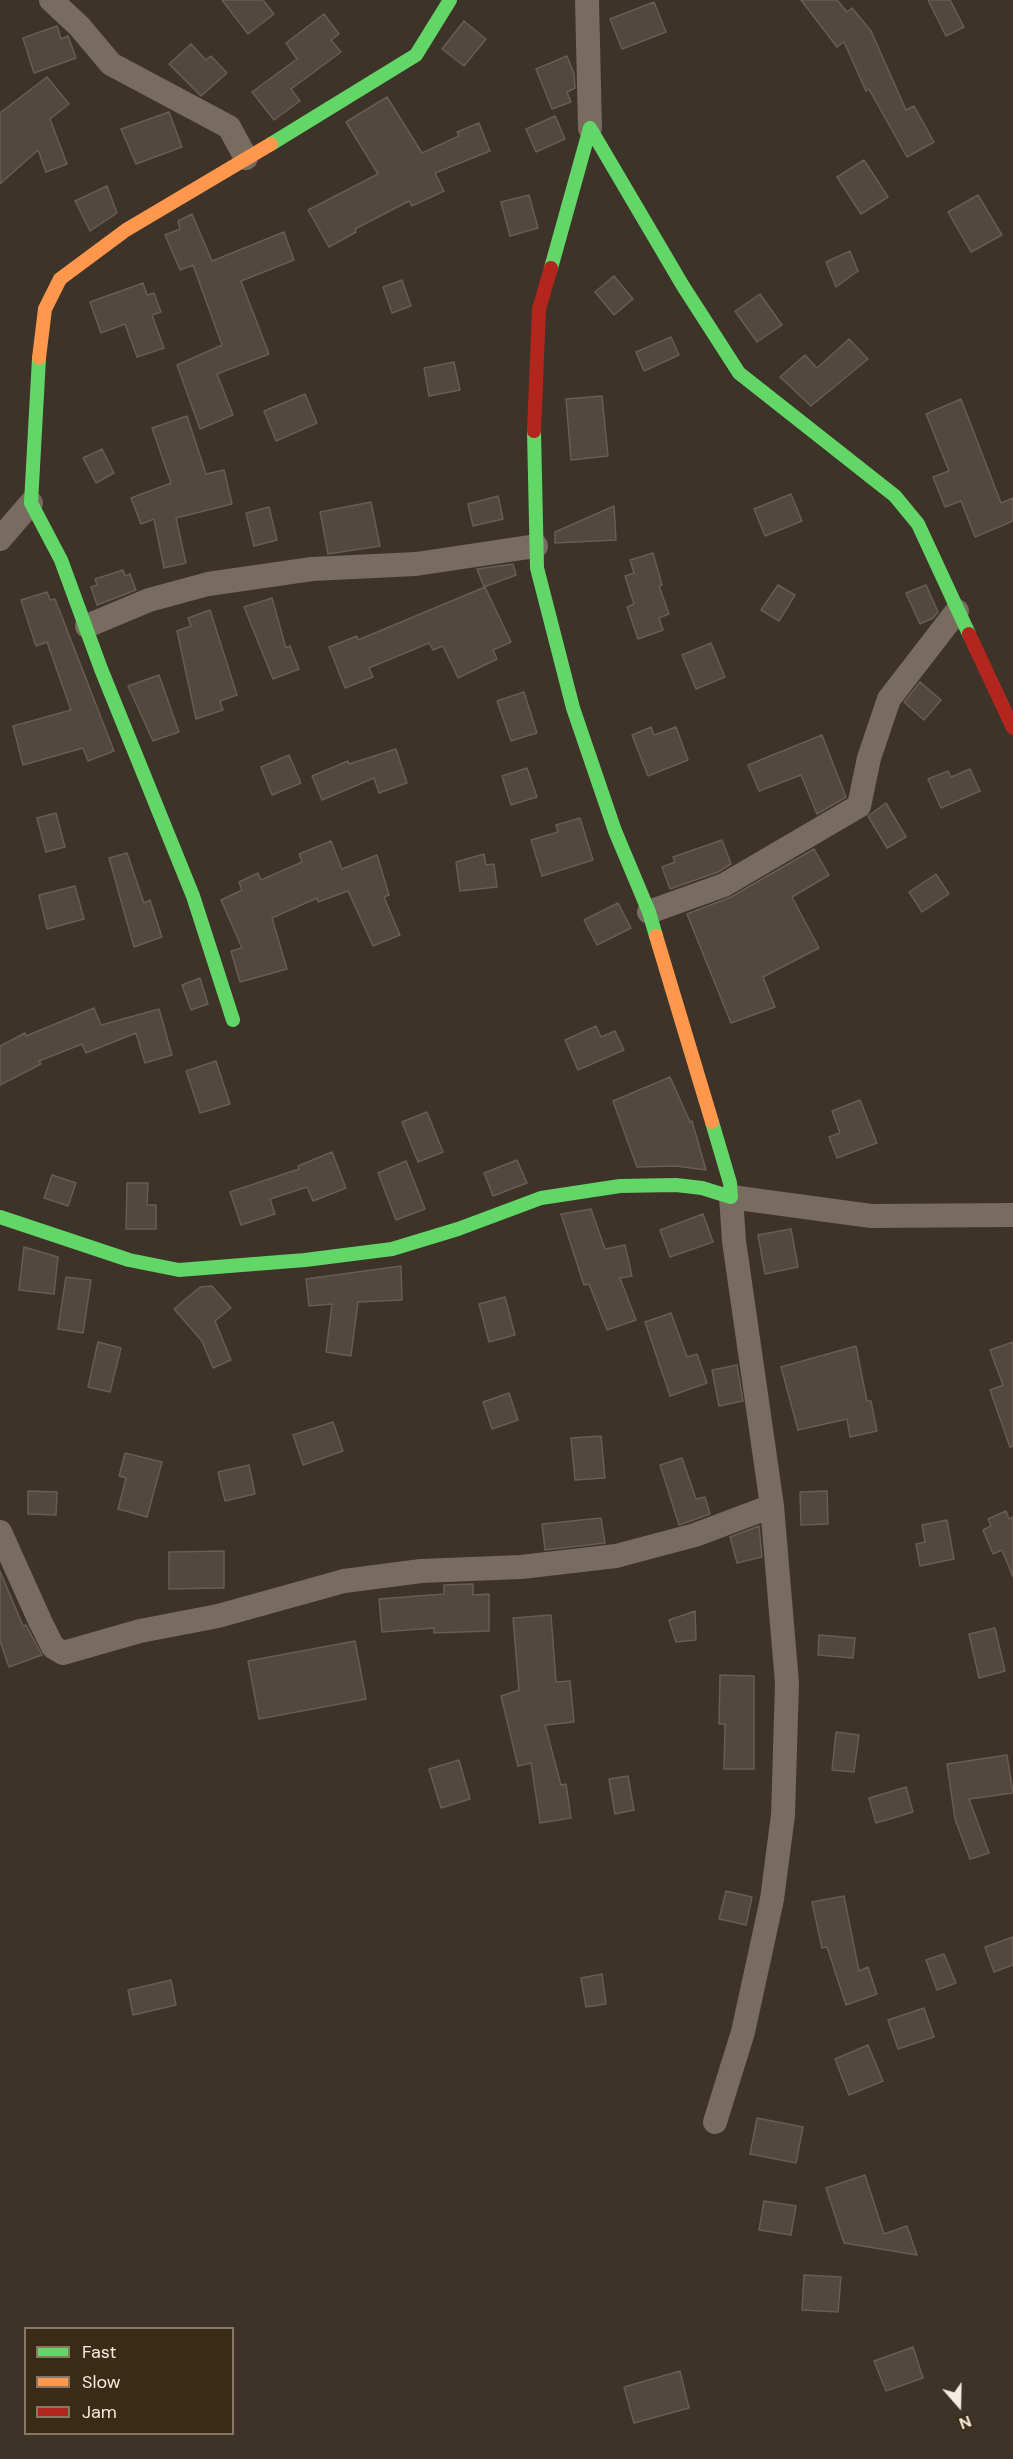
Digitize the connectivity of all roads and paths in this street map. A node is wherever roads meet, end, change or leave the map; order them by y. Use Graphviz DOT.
graph roads {
  1 [pos="51,0"];
  2 [pos="450,0"];
  3 [pos="587,0"];
  4 [pos="590,128"];
  5 [pos="246,158"];
  6 [pos="31,503"];
  7 [pos="0,539"];
  8 [pos="536,546"];
  9 [pos="957,611"];
  10 [pos="87,626"];
  11 [pos="1013,728"];
  12 [pos="649,912"];
  13 [pos="233,1020"];
  14 [pos="730,1197"];
  15 [pos="1013,1215"];
  16 [pos="0,1217"];
  17 [pos="772,1506"];
  18 [pos="0,1532"];
  19 [pos="715,2122"];
  1 -- 5 [label="street"];
  2 -- 5 [label="street"];
  3 -- 4 [label="street"];
  4 -- 8 [label="street"];
  4 -- 9 [label="street"];
  5 -- 6 [label="street"];
  6 -- 7 [label="street"];
  6 -- 10 [label="street"];
  8 -- 10 [label="street"];
  8 -- 12 [label="street"];
  9 -- 11 [label="street"];
  9 -- 12 [label="street"];
  10 -- 13 [label="street"];
  12 -- 14 [label="street"];
  14 -- 15 [label="street"];
  14 -- 16 [label="street"];
  14 -- 17 [label="street"];
  17 -- 18 [label="street"];
  17 -- 19 [label="street"];
}
